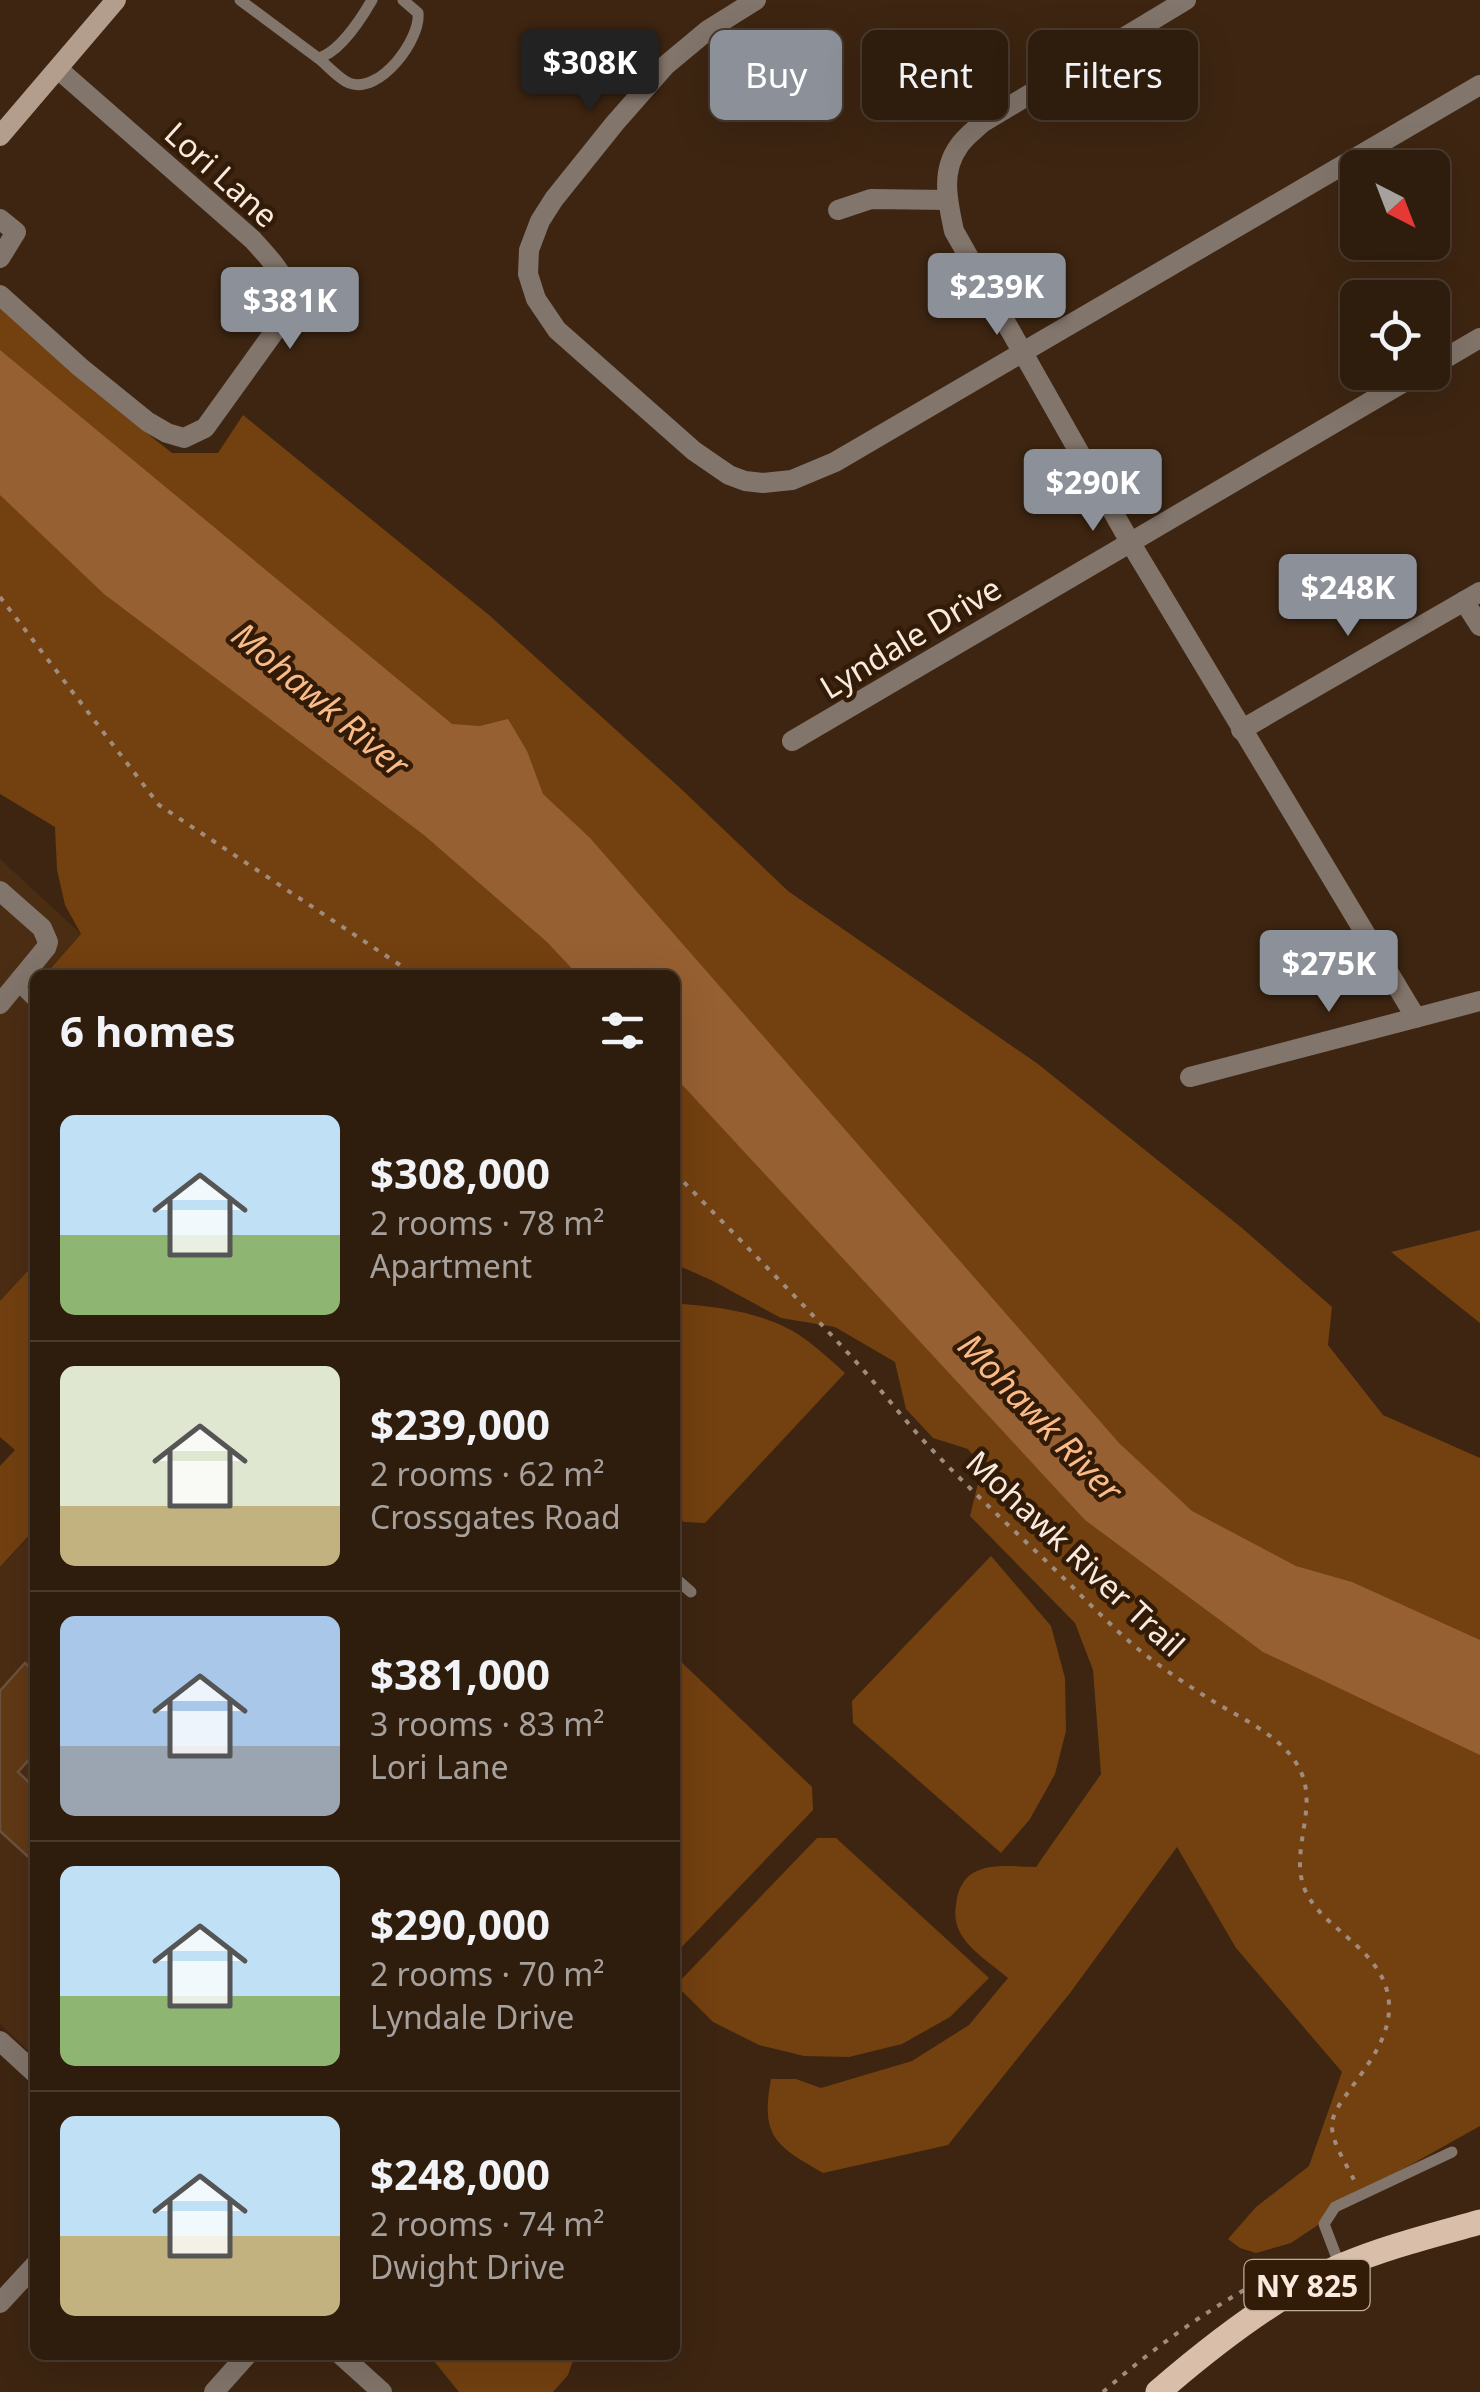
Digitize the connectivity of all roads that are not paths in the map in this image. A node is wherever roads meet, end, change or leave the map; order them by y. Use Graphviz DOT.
graph roads {
  1 [pos="116,0"];
  2 [pos="240,0"];
  3 [pos="372,0"];
  4 [pos="403,0"];
  5 [pos="756,0"];
  6 [pos="1186,0"];
  7 [pos="318,58"];
  8 [pos="58,70"];
  9 [pos="1480,84"];
  10 [pos="0,136"];
  11 [pos="947,200"];
  12 [pos="838,210"];
  13 [pos="0,219"];
  14 [pos="0,258"];
  15 [pos="0,295"];
  16 [pos="1480,338"];
  17 [pos="1023,352"];
  18 [pos="1450,356"];
  19 [pos="1390,390"];
  20 [pos="1130,542"];
  21 [pos="1472,596"];
  22 [pos="1480,626"];
  23 [pos="1241,730"];
  24 [pos="792,741"];
  25 [pos="0,891"];
  26 [pos="22,979"];
  27 [pos="30,998"];
  28 [pos="1480,1002"];
  29 [pos="0,1004"];
  30 [pos="1416,1018"];
  31 [pos="1190,1077"];
  32 [pos="680,1582"];
  33 [pos="691,1592"];
  34 [pos="0,2041"];
  35 [pos="30,2068"];
  36 [pos="1452,2152"];
  37 [pos="1480,2222"];
  38 [pos="1340,2266"];
  39 [pos="30,2271"];
  40 [pos="0,2304"];
  41 [pos="243,2360"];
  42 [pos="346,2360"];
  43 [pos="214,2392"];
  44 [pos="382,2392"];
  45 [pos="1158,2392"];
  1 -- 8 [label="street"];
  2 -- 7 [label="lane"];
  3 -- 7 [label="lane"];
  4 -- 7 [label="lane"];
  5 -- 17 [label="street"];
  6 -- 11 [label="street"];
  8 -- 10 [label="street"];
  8 -- 15 [label="street, Lori Lane"];
  9 -- 17 [label="street"];
  11 -- 12 [label="street"];
  11 -- 17 [label="street"];
  13 -- 14 [label="street"];
  16 -- 18 [label="street"];
  17 -- 20 [label="street"];
  19 -- 20 [label="street, Lyndale Drive"];
  20 -- 23 [label="street"];
  20 -- 24 [label="street, Lyndale Drive"];
  21 -- 22 [label="street"];
  21 -- 23 [label="street"];
  23 -- 30 [label="street"];
  25 -- 26 [label="street"];
  26 -- 27 [label="lane"];
  26 -- 29 [label="street"];
  28 -- 30 [label="street"];
  30 -- 31 [label="street"];
  32 -- 33 [label="lane"];
  34 -- 35 [label="street"];
  36 -- 38 [label="lane"];
  37 -- 38 [label="main road, NY 825"];
  38 -- 45 [label="main road, NY 825"];
  39 -- 40 [label="street"];
  41 -- 43 [label="street"];
  42 -- 44 [label="street"];
}
